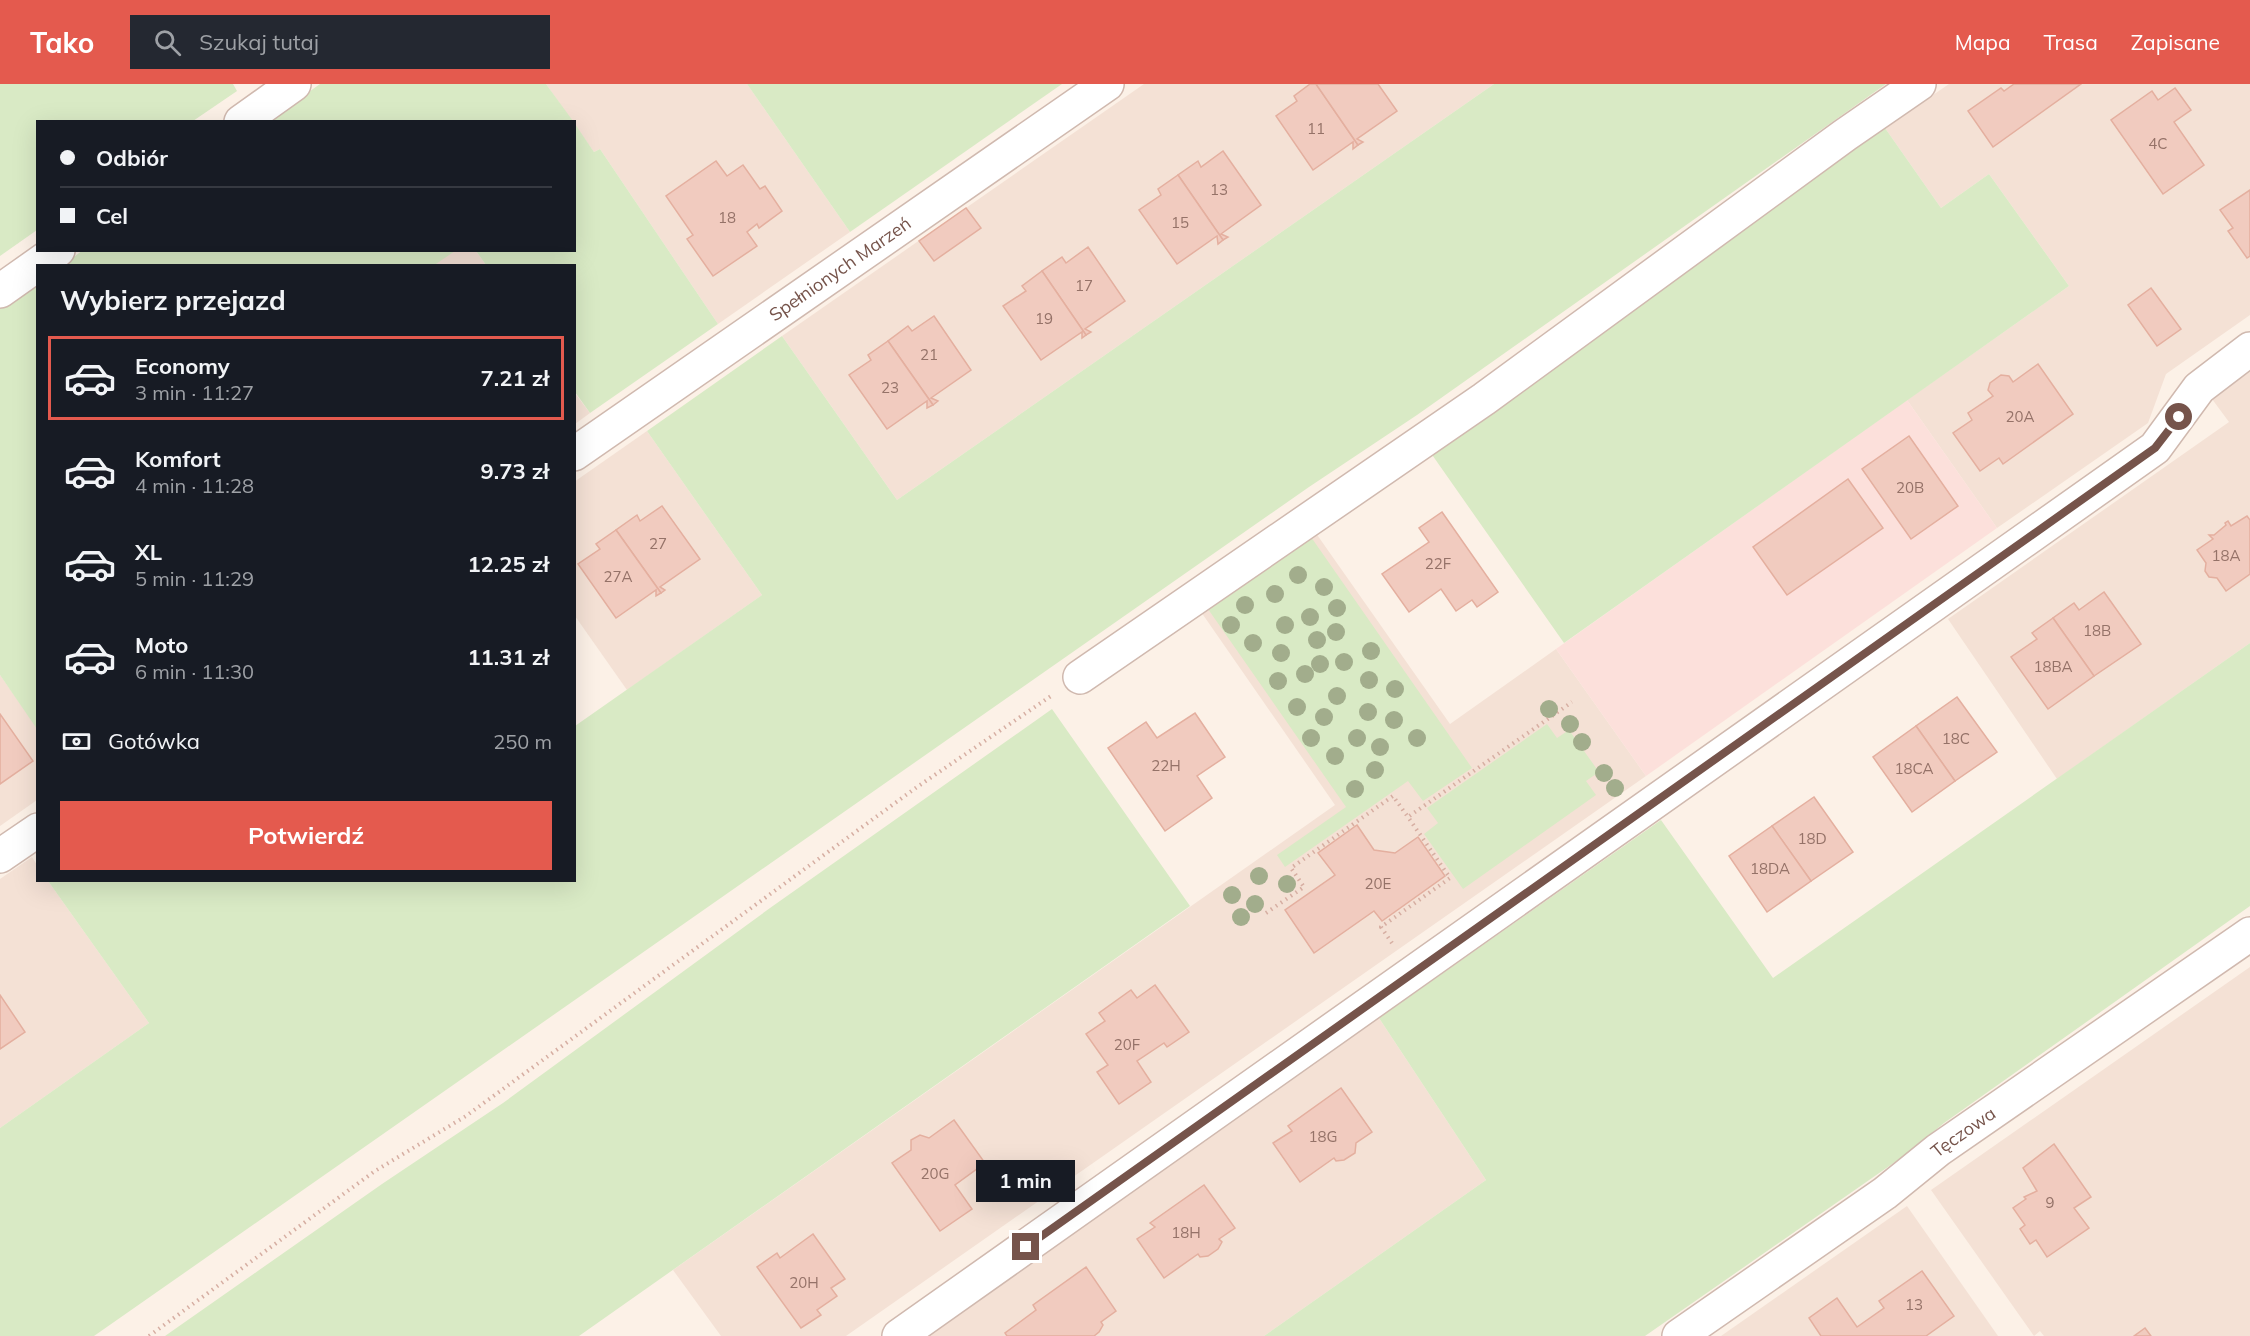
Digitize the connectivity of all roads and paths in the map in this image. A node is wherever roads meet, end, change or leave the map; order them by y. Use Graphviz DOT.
graph roads {
  1 [pos="294,84"];
  2 [pos="1107,84"];
  3 [pos="1919,84"];
  4 [pos="244,120"];
  5 [pos="55,252"];
  6 [pos="38,264"];
  7 [pos="36,266"];
  8 [pos="0,291"];
  9 [pos="2250,349"];
  10 [pos="576,453"];
  11 [pos="1080,677"];
  12 [pos="1572,702"];
  13 [pos="1408,817"];
  14 [pos="36,831"];
  15 [pos="0,856"];
  16 [pos="1266,913"];
  17 [pos="2250,934"];
  18 [pos="1397,951"];
  19 [pos="149,1336"];
  20 [pos="899,1336"];
  21 [pos="1679,1336"];
  1 -- 4 [label="street"];
  2 -- 10 [label="street, Spełnionych Marzeń"];
  3 -- 11 [label="street"];
  5 -- 6 [label="street"];
  7 -- 8 [label="street"];
  9 -- 20 [label="street"];
  11 -- 19 [label="path"];
  12 -- 13 [label="path"];
  13 -- 16 [label="path"];
  13 -- 18 [label="path"];
  14 -- 15 [label="street"];
  17 -- 21 [label="street, Tęczowa"];
}
